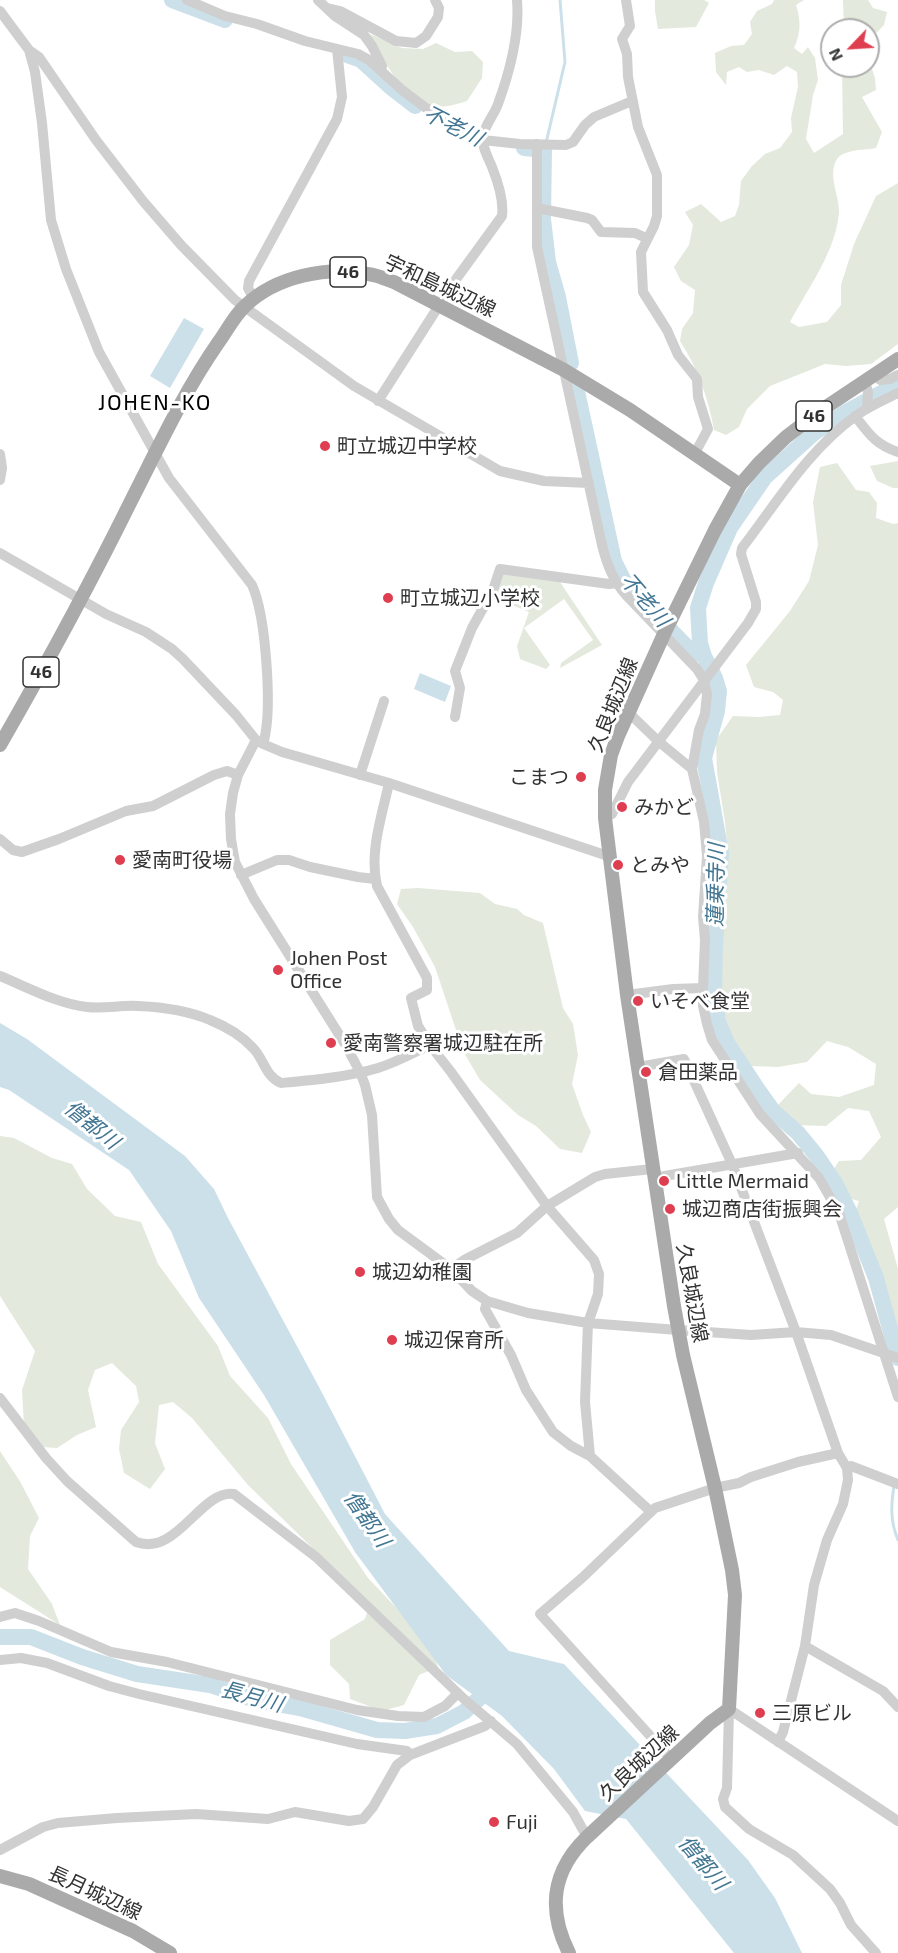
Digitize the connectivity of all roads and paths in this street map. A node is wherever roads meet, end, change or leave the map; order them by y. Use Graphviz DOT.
graph roads {
  1 [pos="187,0"];
  2 [pos="435,0"];
  3 [pos="517,0"];
  4 [pos="626,0"];
  5 [pos="322,4"];
  6 [pos="0,11"];
  7 [pos="337,49"];
  8 [pos="29,50"];
  9 [pos="381,71"];
  10 [pos="632,101"];
  11 [pos="483,140"];
  12 [pos="537,144"];
  13 [pos="537,208"];
  14 [pos="646,238"];
  15 [pos="249,303"];
  16 [pos="439,304"];
  17 [pos="898,359"];
  18 [pos="564,370"];
  19 [pos="898,375"];
  20 [pos="870,378"];
  21 [pos="898,393"];
  22 [pos="378,401"];
  23 [pos="867,409"];
  24 [pos="855,416"];
  25 [pos="898,452"];
  26 [pos="0,454"];
  27 [pos="154,454"];
  28 [pos="694,455"];
  29 [pos="0,480"];
  30 [pos="589,483"];
  31 [pos="740,485"];
  32 [pos="0,553"];
  33 [pos="616,583"];
  34 [pos="81,600"];
  35 [pos="664,634"];
  36 [pos="704,680"];
  37 [pos="384,701"];
  38 [pos="628,712"];
  39 [pos="455,717"];
  40 [pos="658,741"];
  41 [pos="260,742"];
  42 [pos="0,745"];
  43 [pos="692,769"];
  44 [pos="238,775"];
  45 [pos="360,775"];
  46 [pos="389,783"];
  47 [pos="605,818"];
  48 [pos="0,839"];
  49 [pos="608,856"];
  50 [pos="241,875"];
  51 [pos="375,879"];
  52 [pos="0,976"];
  53 [pos="703,988"];
  54 [pos="627,995"];
  55 [pos="430,1045"];
  56 [pos="638,1067"];
  57 [pos="360,1072"];
  58 [pos="798,1153"];
  59 [pos="732,1164"];
  60 [pos="653,1174"];
  61 [pos="546,1206"];
  62 [pos="451,1269"];
  63 [pos="487,1301"];
  64 [pos="588,1323"];
  65 [pos="678,1330"];
  66 [pos="796,1332"];
  67 [pos="884,1353"];
  68 [pos="898,1358"];
  69 [pos="898,1397"];
  70 [pos="0,1398"];
  71 [pos="838,1453"];
  72 [pos="590,1456"];
  73 [pos="847,1468"];
  74 [pos="898,1484"];
  75 [pos="715,1488"];
  76 [pos="650,1511"];
  77 [pos="0,1617"];
  78 [pos="805,1646"];
  79 [pos="0,1660"];
  80 [pos="461,1696"];
  81 [pos="898,1707"];
  82 [pos="729,1709"];
  83 [pos="489,1719"];
  84 [pos="778,1742"];
  85 [pos="410,1755"];
  86 [pos="670,1762"];
  87 [pos="898,1821"];
  88 [pos="590,1834"];
  89 [pos="0,1850"];
  90 [pos="0,1876"];
  91 [pos="170,1953"];
  92 [pos="569,1953"];
  93 [pos="876,1953"];
  1 -- 7 [label="street"];
  2 -- 5 [label="street"];
  3 -- 11 [label="street"];
  4 -- 10 [label="street"];
  5 -- 9 [label="street"];
  6 -- 8 [label="street"];
  7 -- 9 [label="street"];
  7 -- 15 [label="street"];
  8 -- 15 [label="street"];
  8 -- 27 [label="street"];
  9 -- 11 [label="street"];
  10 -- 12 [label="street"];
  10 -- 14 [label="street"];
  11 -- 12 [label="street"];
  11 -- 16 [label="street"];
  12 -- 13 [label="street"];
  13 -- 14 [label="street"];
  13 -- 18 [label="street"];
  14 -- 28 [label="street"];
  15 -- 16 [label="main road, 宇和島城辺線 / 46"];
  15 -- 22 [label="street"];
  15 -- 27 [label="main road, 宇和島城辺線 / 46"];
  16 -- 18 [label="main road, 宇和島城辺線 / 46"];
  16 -- 22 [label="street"];
  17 -- 20 [label="main road, 46"];
  18 -- 28 [label="main road, 宇和島城辺線 / 46"];
  18 -- 30 [label="street"];
  19 -- 20 [label="street"];
  20 -- 23 [label="street"];
  20 -- 31 [label="main road, 46"];
  21 -- 23 [label="street"];
  22 -- 30 [label="street"];
  23 -- 24 [label="street"];
  24 -- 25 [label="street"];
  24 -- 36 [label="street"];
  26 -- 29 [label="street"];
  27 -- 34 [label="main road, 宇和島城辺線 / 46"];
  27 -- 41 [label="street"];
  28 -- 31 [label="main road, 宇和島城辺線 / 46"];
  30 -- 33 [label="street"];
  31 -- 35 [label="main road, 久良城辺線"];
  32 -- 34 [label="street"];
  33 -- 35 [label="street"];
  33 -- 39 [label="street"];
  34 -- 41 [label="street"];
  34 -- 42 [label="main road, 宇和島城辺線 / 46"];
  35 -- 36 [label="street"];
  35 -- 38 [label="main road, 久良城辺線"];
  36 -- 40 [label="street"];
  36 -- 43 [label="street"];
  37 -- 45 [label="street"];
  38 -- 40 [label="street"];
  38 -- 47 [label="main road, 久良城辺線"];
  40 -- 43 [label="street"];
  40 -- 47 [label="street"];
  41 -- 44 [label="street"];
  41 -- 45 [label="street"];
  43 -- 53 [label="street"];
  44 -- 48 [label="street"];
  44 -- 50 [label="street"];
  45 -- 46 [label="street"];
  46 -- 49 [label="street"];
  46 -- 51 [label="street"];
  47 -- 49 [label="main road, 久良城辺線"];
  49 -- 54 [label="main road, 久良城辺線"];
  50 -- 51 [label="street"];
  50 -- 57 [label="street"];
  51 -- 55 [label="street"];
  52 -- 57 [label="street"];
  53 -- 54 [label="street"];
  53 -- 58 [label="street"];
  54 -- 56 [label="main road, 久良城辺線"];
  55 -- 57 [label="street"];
  55 -- 61 [label="street"];
  56 -- 59 [label="street"];
  56 -- 60 [label="main road, 久良城辺線"];
  57 -- 62 [label="street"];
  58 -- 59 [label="street"];
  58 -- 67 [label="street"];
  59 -- 60 [label="street"];
  59 -- 66 [label="street"];
  60 -- 61 [label="street"];
  60 -- 65 [label="main road, 久良城辺線"];
  61 -- 62 [label="street"];
  61 -- 64 [label="street"];
  62 -- 63 [label="street"];
  63 -- 64 [label="street"];
  63 -- 72 [label="street"];
  64 -- 65 [label="street"];
  64 -- 72 [label="street"];
  65 -- 66 [label="street"];
  65 -- 75 [label="main road, 久良城辺線"];
  66 -- 67 [label="street"];
  66 -- 71 [label="street"];
  67 -- 68 [label="street"];
  67 -- 69 [label="street"];
  70 -- 80 [label="street"];
  71 -- 73 [label="street"];
  71 -- 75 [label="street"];
  72 -- 76 [label="street"];
  73 -- 74 [label="street"];
  73 -- 78 [label="street"];
  75 -- 76 [label="street"];
  75 -- 82 [label="main road, 久良城辺線"];
  76 -- 86 [label="street"];
  77 -- 80 [label="street"];
  78 -- 81 [label="street"];
  78 -- 84 [label="street"];
  79 -- 85 [label="street"];
  80 -- 83 [label="street"];
  82 -- 84 [label="street"];
  82 -- 86 [label="main road, 久良城辺線"];
  82 -- 93 [label="street"];
  83 -- 85 [label="street"];
  83 -- 88 [label="street"];
  84 -- 87 [label="street"];
  85 -- 89 [label="street"];
  86 -- 88 [label="main road, 久良城辺線"];
  88 -- 92 [label="main road, 久良城辺線"];
  90 -- 91 [label="main road, 長月城辺線"];
}
